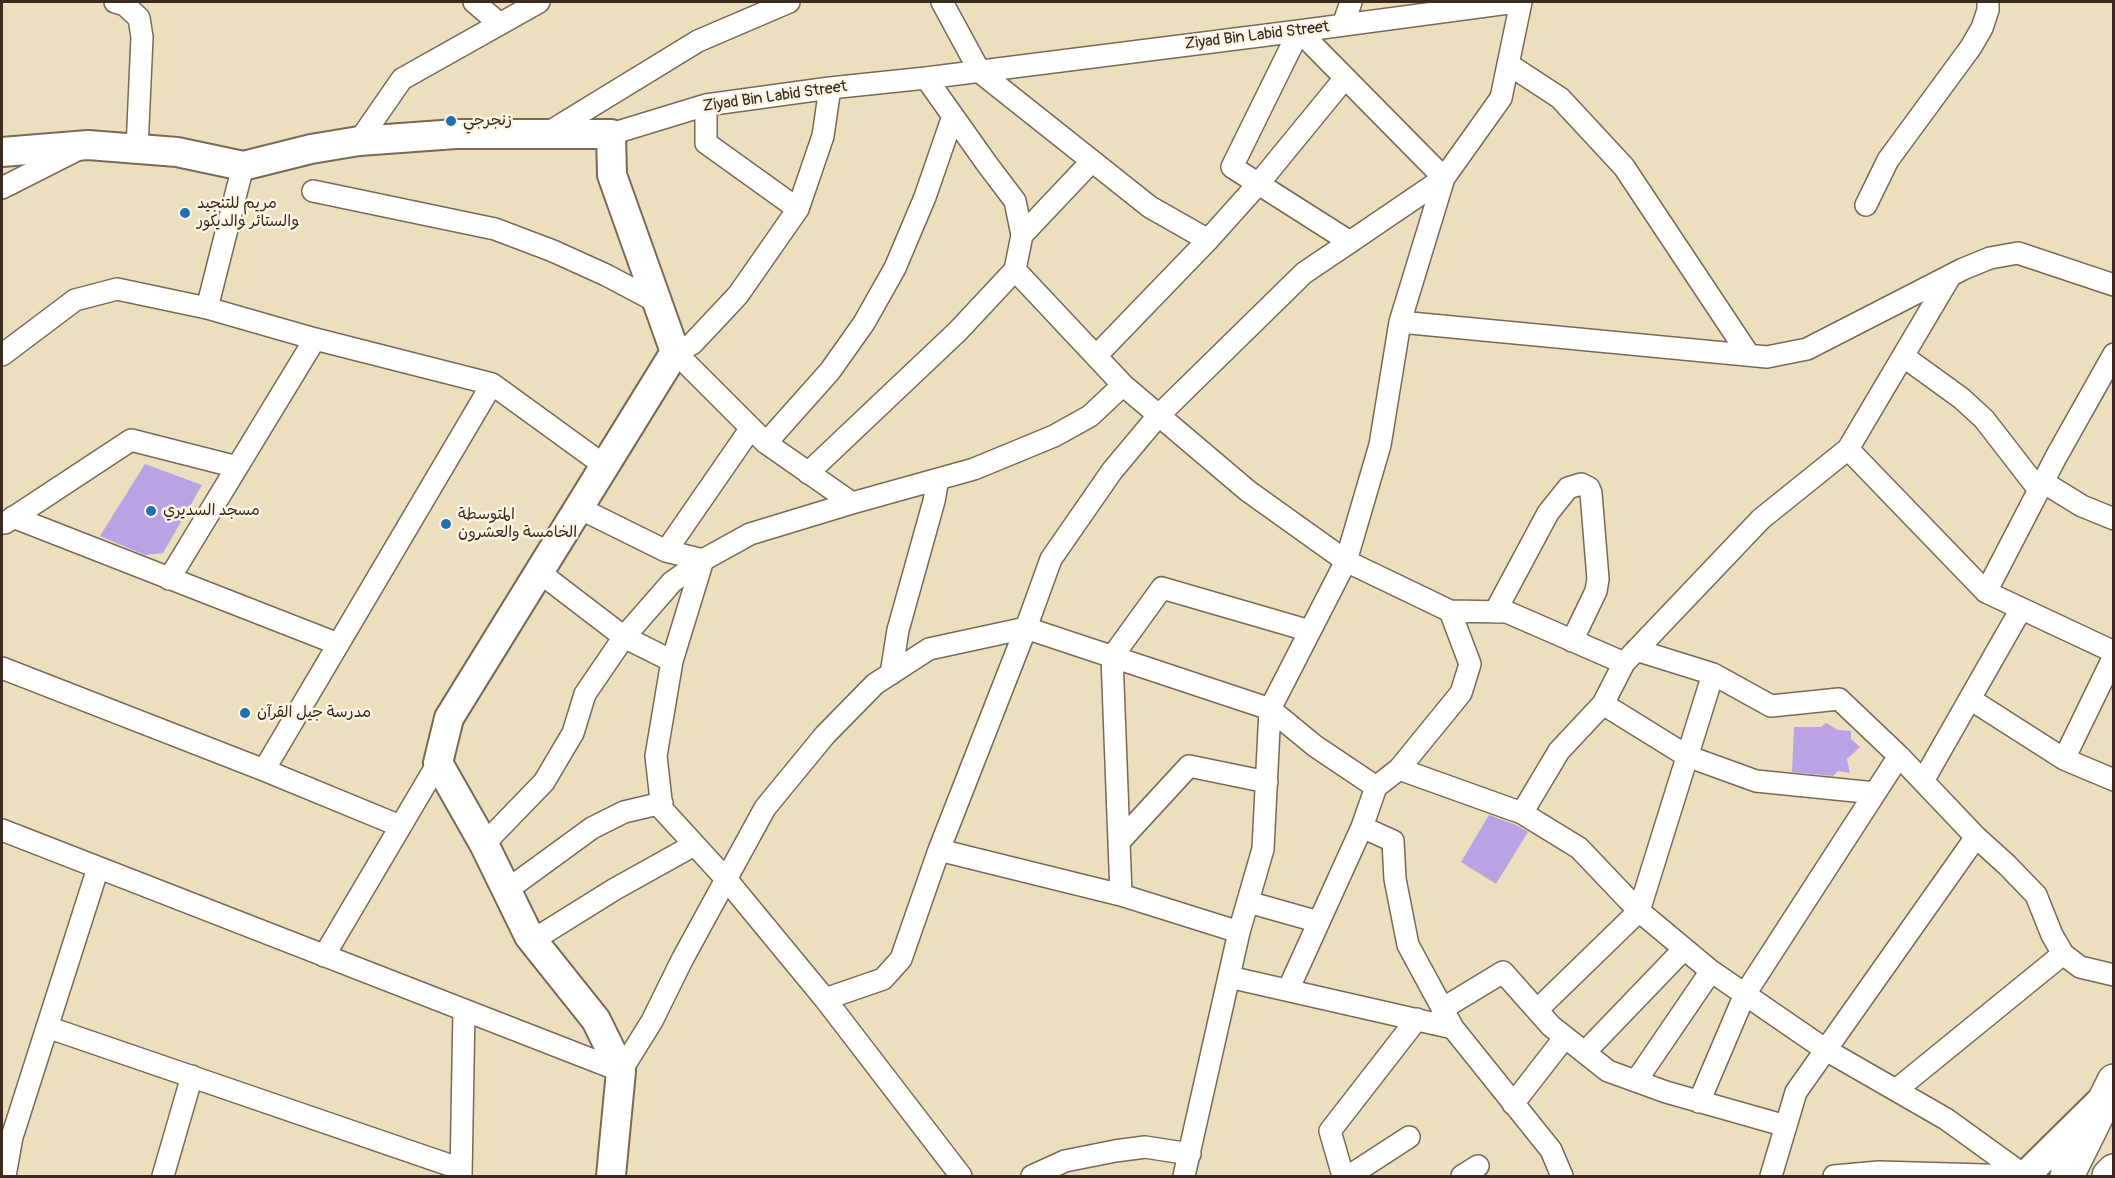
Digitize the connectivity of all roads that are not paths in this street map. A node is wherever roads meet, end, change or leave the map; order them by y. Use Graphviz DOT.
graph roads {
  1 [pos="115,2"];
  2 [pos="474,2"];
  3 [pos="539,2"];
  4 [pos="789,2"];
  5 [pos="942,2"];
  6 [pos="1351,2"];
  7 [pos="1516,2"];
  8 [pos="1521,2"];
  9 [pos="1988,2"];
  10 [pos="1465,5"];
  11 [pos="500,24"];
  12 [pos="1343,25"];
  13 [pos="1299,31"];
  14 [pos="1508,64"];
  15 [pos="980,72"];
  16 [pos="926,78"];
  17 [pos="1346,78"];
  18 [pos="830,88"];
  19 [pos="706,105"];
  20 [pos="953,116"];
  21 [pos="611,134"];
  22 [pos="544,135"];
  23 [pos="359,141"];
  24 [pos="88,145"];
  25 [pos="137,149"];
  26 [pos="2,152"];
  27 [pos="1092,161"];
  28 [pos="243,166"];
  29 [pos="1444,178"];
  30 [pos="1259,183"];
  31 [pos="2,188"];
  32 [pos="313,191"];
  33 [pos="1866,205"];
  34 [pos="798,209"];
  35 [pos="1022,235"];
  36 [pos="1208,240"];
  37 [pos="1350,242"];
  38 [pos="1015,270"];
  39 [pos="1951,275"];
  40 [pos="2114,285"];
  41 [pos="657,302"];
  42 [pos="207,308"];
  43 [pos="1400,322"];
  44 [pos="315,339"];
  45 [pos="675,352"];
  46 [pos="2114,354"];
  47 [pos="2,355"];
  48 [pos="1749,355"];
  49 [pos="1096,356"];
  50 [pos="1903,356"];
  51 [pos="492,384"];
  52 [pos="1123,385"];
  53 [pos="1158,416"];
  54 [pos="751,428"];
  55 [pos="766,443"];
  56 [pos="1848,449"];
  57 [pos="605,466"];
  58 [pos="237,467"];
  59 [pos="808,473"];
  60 [pos="938,479"];
  61 [pos="2041,486"];
  62 [pos="852,503"];
  63 [pos="579,508"];
  64 [pos="2114,519"];
  65 [pos="7,521"];
  66 [pos="666,551"];
  67 [pos="703,560"];
  68 [pos="1346,561"];
  69 [pos="539,572"];
  70 [pos="169,579"];
  71 [pos="1986,592"];
  72 [pos="2021,609"];
  73 [pos="1450,611"];
  74 [pos="1495,612"];
  75 [pos="1026,628"];
  76 [pos="1310,631"];
  77 [pos="624,637"];
  78 [pos="1572,640"];
  79 [pos="338,644"];
  80 [pos="2114,654"];
  81 [pos="1630,656"];
  82 [pos="1112,657"];
  83 [pos="672,661"];
  84 [pos="2,668"];
  85 [pos="891,674"];
  86 [pos="1713,674"];
  87 [pos="1970,699"];
  88 [pos="1603,704"];
  89 [pos="1270,710"];
  90 [pos="1687,756"];
  91 [pos="1899,756"];
  92 [pos="2064,759"];
  93 [pos="438,763"];
  94 [pos="1399,769"];
  95 [pos="264,770"];
  96 [pos="2114,780"];
  97 [pos="1923,781"];
  98 [pos="1267,782"];
  99 [pos="1376,787"];
  100 [pos="1875,793"];
  101 [pos="662,803"];
  102 [pos="1522,813"];
  103 [pos="400,826"];
  104 [pos="1362,827"];
  105 [pos="2,831"];
  106 [pos="1976,837"];
  107 [pos="1119,842"];
  108 [pos="484,844"];
  109 [pos="694,845"];
  110 [pos="939,850"];
  111 [pos="98,868"];
  112 [pos="726,879"];
  113 [pos="507,890"];
  114 [pos="1121,895"];
  115 [pos="1248,902"];
  116 [pos="1639,911"];
  117 [pos="1319,922"];
  118 [pos="1239,932"];
  119 [pos="533,940"];
  120 [pos="1684,949"];
  121 [pos="2063,954"];
  122 [pos="324,956"];
  123 [pos="1711,970"];
  124 [pos="2114,975"];
  125 [pos="1229,977"];
  126 [pos="1288,990"];
  127 [pos="1745,994"];
  128 [pos="825,999"];
  129 [pos="1442,1009"];
  130 [pos="464,1010"];
  131 [pos="1537,1010"];
  132 [pos="1417,1019"];
  133 [pos="47,1027"];
  134 [pos="1453,1028"];
  135 [pos="1565,1036"];
  136 [pos="1826,1050"];
  137 [pos="1585,1052"];
  138 [pos="621,1071"];
  139 [pos="192,1076"];
  140 [pos="1636,1081"];
  141 [pos="2109,1089"];
  142 [pos="1896,1090"];
  143 [pos="1699,1102"];
  144 [pos="1514,1104"];
  145 [pos="1786,1126"];
  146 [pos="7,1135"];
  147 [pos="1409,1137"];
  148 [pos="1190,1154"];
  149 [pos="2114,1170"];
  150 [pos="461,1173"];
  151 [pos="1876,1174"];
  152 [pos="5,1176"];
  153 [pos="163,1176"];
  154 [pos="611,1176"];
  155 [pos="961,1176"];
  156 [pos="1032,1176"];
  157 [pos="1184,1176"];
  158 [pos="1343,1176"];
  159 [pos="1349,1176"];
  160 [pos="1562,1176"];
  161 [pos="1772,1176"];
  162 [pos="1834,1176"];
  163 [pos="2020,1176"];
  164 [pos="2025,1176"];
  165 [pos="2067,1176"];
  166 [pos="2109,1176"];
  1 -- 25 [label="street"];
  2 -- 11 [label="street"];
  3 -- 11 [label="street"];
  4 -- 22 [label="street"];
  5 -- 15 [label="street"];
  6 -- 12 [label="street"];
  7 -- 10 [label="street, Ziyad Bin Labid Street"];
  8 -- 14 [label="street"];
  9 -- 33 [label="street"];
  10 -- 12 [label="street, Ziyad Bin Labid Street"];
  11 -- 23 [label="street"];
  12 -- 13 [label="street, Ziyad Bin Labid Street"];
  13 -- 15 [label="street, Ziyad Bin Labid Street"];
  13 -- 17 [label="street"];
  13 -- 30 [label="street"];
  14 -- 29 [label="street"];
  14 -- 48 [label="street"];
  15 -- 16 [label="street, Ziyad Bin Labid Street"];
  15 -- 27 [label="street"];
  16 -- 18 [label="street, Ziyad Bin Labid Street"];
  16 -- 20 [label="street"];
  17 -- 29 [label="street"];
  17 -- 30 [label="street"];
  18 -- 19 [label="street, Ziyad Bin Labid Street"];
  18 -- 34 [label="street"];
  19 -- 21 [label="street, Ziyad Bin Labid Street"];
  19 -- 34 [label="street"];
  20 -- 35 [label="street"];
  20 -- 55 [label="street"];
  21 -- 22 [label="street, Ziyad Bin Labid Street"];
  21 -- 41 [label="street"];
  22 -- 23 [label="street, Ziyad Bin Labid Street"];
  23 -- 28 [label="street, Ziyad Bin Labid Street"];
  24 -- 25 [label="street, Ziyad Bin Labid Street"];
  24 -- 26 [label="street, Ziyad Bin Labid Street"];
  24 -- 31 [label="street"];
  25 -- 28 [label="street, Ziyad Bin Labid Street"];
  27 -- 35 [label="street"];
  27 -- 36 [label="street"];
  28 -- 42 [label="street"];
  29 -- 37 [label="street"];
  29 -- 43 [label="street"];
  30 -- 36 [label="street"];
  30 -- 37 [label="street"];
  32 -- 41 [label="street"];
  34 -- 45 [label="street"];
  35 -- 38 [label="street"];
  36 -- 49 [label="street"];
  37 -- 53 [label="street"];
  38 -- 49 [label="street"];
  38 -- 59 [label="street"];
  39 -- 40 [label="street"];
  39 -- 48 [label="street"];
  39 -- 50 [label="street"];
  41 -- 45 [label="street"];
  42 -- 44 [label="street"];
  42 -- 47 [label="street"];
  43 -- 48 [label="street"];
  43 -- 68 [label="street"];
  44 -- 51 [label="street"];
  44 -- 58 [label="street"];
  45 -- 54 [label="street"];
  45 -- 57 [label="street"];
  46 -- 61 [label="street"];
  49 -- 52 [label="street"];
  50 -- 56 [label="street"];
  50 -- 61 [label="street"];
  51 -- 57 [label="street"];
  51 -- 79 [label="street"];
  52 -- 53 [label="street"];
  52 -- 60 [label="street"];
  53 -- 68 [label="street"];
  53 -- 75 [label="street"];
  54 -- 55 [label="street"];
  54 -- 66 [label="street"];
  55 -- 59 [label="street"];
  56 -- 71 [label="street"];
  56 -- 81 [label="street"];
  57 -- 63 [label="street"];
  58 -- 65 [label="street"];
  58 -- 70 [label="street"];
  59 -- 62 [label="street"];
  60 -- 62 [label="street"];
  60 -- 85 [label="street"];
  61 -- 64 [label="street"];
  61 -- 71 [label="street"];
  62 -- 67 [label="street"];
  63 -- 66 [label="street"];
  63 -- 69 [label="street"];
  65 -- 70 [label="street"];
  66 -- 67 [label="street"];
  67 -- 77 [label="street"];
  67 -- 83 [label="street"];
  68 -- 73 [label="street"];
  68 -- 76 [label="street"];
  69 -- 77 [label="street"];
  69 -- 93 [label="street"];
  70 -- 79 [label="street"];
  71 -- 72 [label="street"];
  72 -- 80 [label="street"];
  72 -- 87 [label="street"];
  73 -- 74 [label="street"];
  73 -- 94 [label="street"];
  74 -- 78 [label="street"];
  74 -- 78 [label="street"];
  75 -- 82 [label="street"];
  75 -- 85 [label="street"];
  75 -- 110 [label="street"];
  76 -- 82 [label="street"];
  76 -- 89 [label="street"];
  77 -- 83 [label="street"];
  77 -- 108 [label="street"];
  78 -- 81 [label="street"];
  79 -- 95 [label="street"];
  80 -- 92 [label="street"];
  81 -- 86 [label="street"];
  81 -- 88 [label="street"];
  82 -- 89 [label="street"];
  82 -- 107 [label="street"];
  83 -- 101 [label="street"];
  84 -- 95 [label="street"];
  85 -- 112 [label="street"];
  86 -- 90 [label="street"];
  86 -- 91 [label="street"];
  87 -- 92 [label="street"];
  87 -- 97 [label="street"];
  88 -- 90 [label="street"];
  88 -- 102 [label="street"];
  89 -- 98 [label="street"];
  89 -- 99 [label="street"];
  90 -- 100 [label="street"];
  90 -- 116 [label="street"];
  91 -- 97 [label="street"];
  91 -- 100 [label="street"];
  92 -- 96 [label="street"];
  93 -- 103 [label="street"];
  93 -- 108 [label="street"];
  94 -- 99 [label="street"];
  94 -- 102 [label="street"];
  95 -- 103 [label="street"];
  97 -- 106 [label="street"];
  98 -- 107 [label="street"];
  98 -- 115 [label="street"];
  99 -- 104 [label="street"];
  100 -- 127 [label="street"];
  101 -- 109 [label="street"];
  101 -- 113 [label="street"];
  102 -- 116 [label="street"];
  103 -- 122 [label="street"];
  104 -- 117 [label="street"];
  104 -- 129 [label="street"];
  105 -- 111 [label="street"];
  106 -- 121 [label="street"];
  106 -- 136 [label="street"];
  107 -- 114 [label="street"];
  108 -- 113 [label="street"];
  109 -- 112 [label="street"];
  109 -- 119 [label="street"];
  110 -- 114 [label="street"];
  110 -- 128 [label="street"];
  111 -- 122 [label="street"];
  111 -- 133 [label="street"];
  112 -- 128 [label="street"];
  112 -- 138 [label="street"];
  113 -- 119 [label="street"];
  114 -- 118 [label="street"];
  115 -- 117 [label="street"];
  115 -- 118 [label="street"];
  116 -- 120 [label="street"];
  116 -- 131 [label="street"];
  117 -- 126 [label="street"];
  118 -- 125 [label="street"];
  119 -- 138 [label="street"];
  120 -- 123 [label="street"];
  120 -- 137 [label="street"];
  121 -- 124 [label="street"];
  121 -- 142 [label="street"];
  122 -- 130 [label="street"];
  123 -- 127 [label="street"];
  123 -- 140 [label="street"];
  125 -- 126 [label="street"];
  125 -- 148 [label="street"];
  126 -- 132 [label="street"];
  127 -- 136 [label="street"];
  127 -- 143 [label="street"];
  128 -- 155 [label="street"];
  129 -- 131 [label="street"];
  129 -- 134 [label="street"];
  130 -- 138 [label="street"];
  130 -- 150 [label="street"];
  131 -- 135 [label="street"];
  132 -- 134 [label="street"];
  132 -- 158 [label="street"];
  133 -- 139 [label="street"];
  133 -- 146 [label="street"];
  134 -- 144 [label="street"];
  135 -- 137 [label="street"];
  135 -- 144 [label="street"];
  136 -- 142 [label="street"];
  136 -- 145 [label="street"];
  137 -- 140 [label="street"];
  138 -- 154 [label="street"];
  139 -- 150 [label="street"];
  139 -- 153 [label="street"];
  140 -- 143 [label="street"];
  141 -- 164 [label="street"];
  141 -- 165 [label="main road"];
  142 -- 164 [label="street"];
  143 -- 145 [label="street"];
  144 -- 160 [label="street"];
  145 -- 161 [label="street"];
  146 -- 152 [label="street"];
  147 -- 159 [label="street"];
  148 -- 156 [label="street"];
  148 -- 157 [label="street"];
  149 -- 166 [label="main road"];
  151 -- 162 [label="street"];
  151 -- 163 [label="street"];
}
